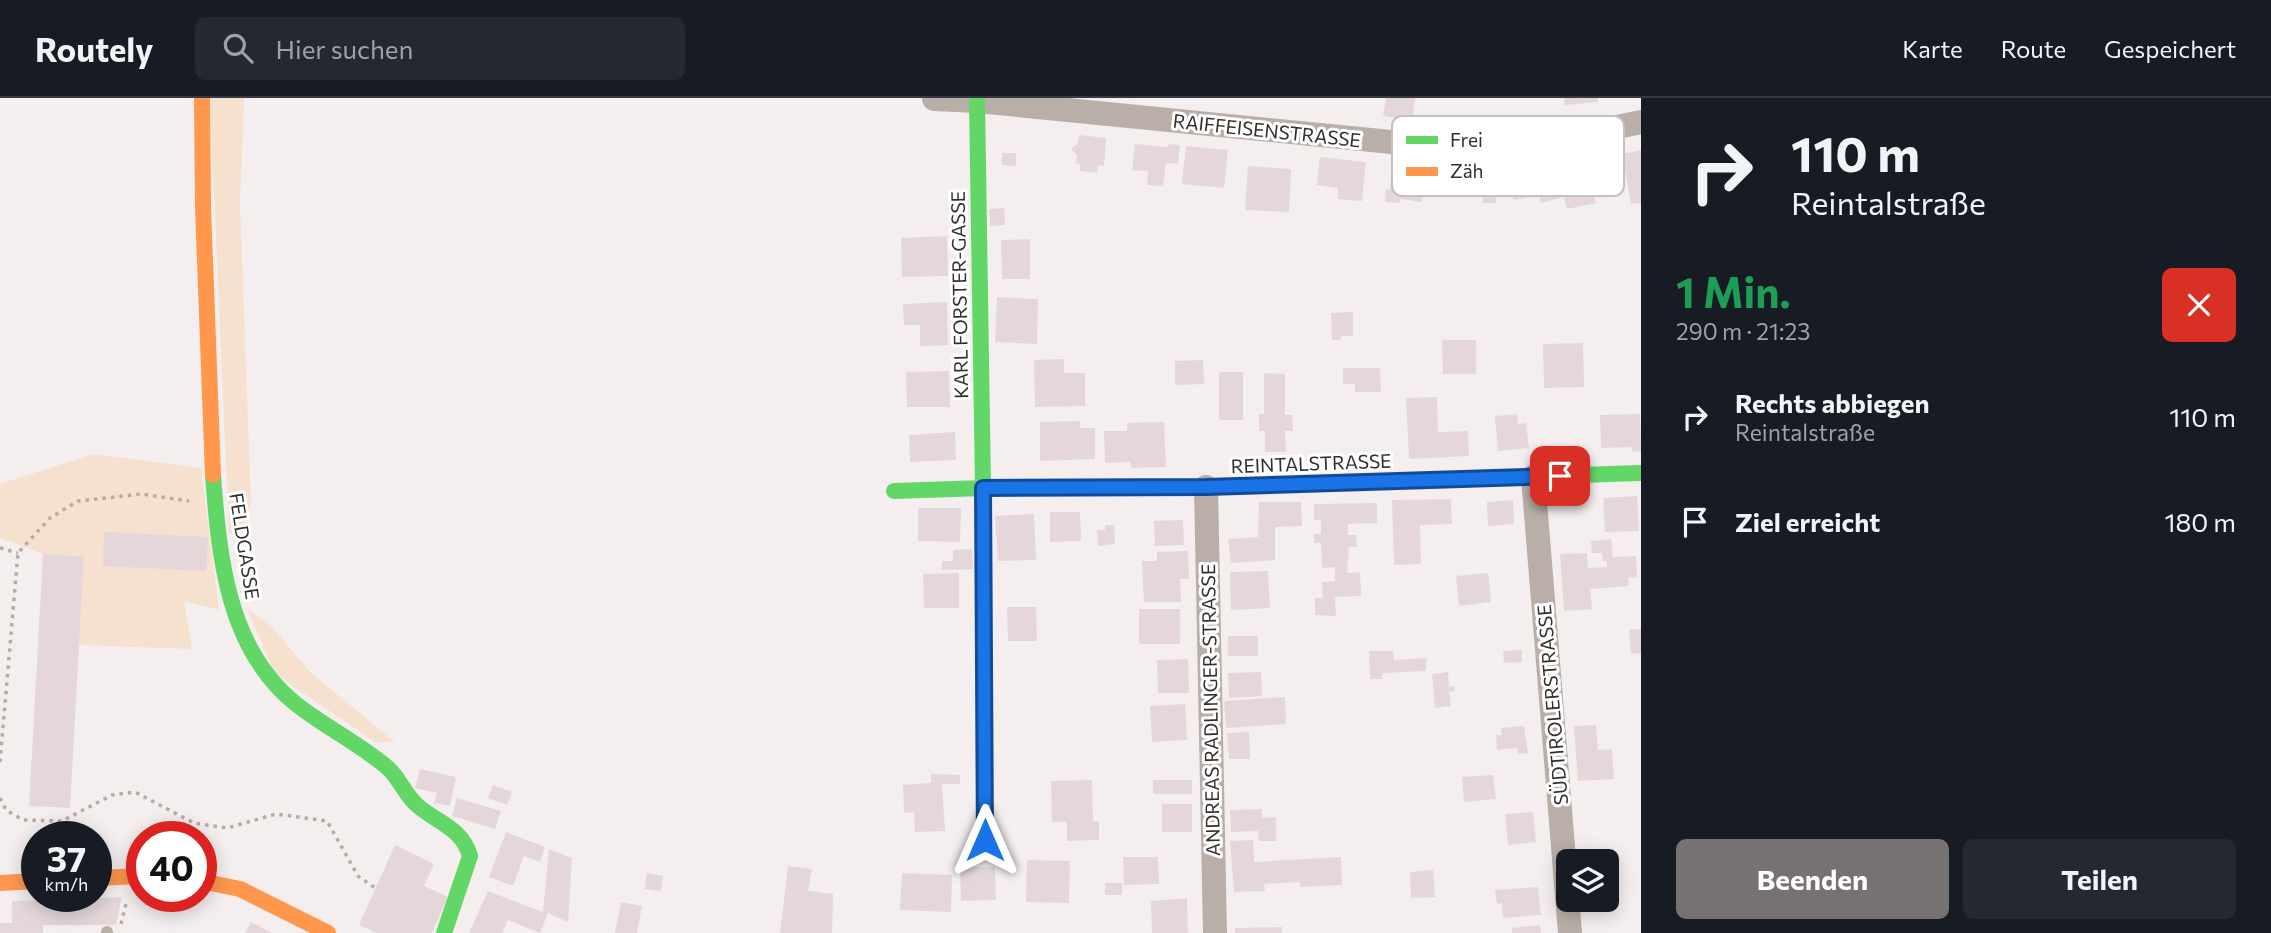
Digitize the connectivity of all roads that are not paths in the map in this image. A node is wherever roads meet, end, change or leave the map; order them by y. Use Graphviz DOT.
graph roads {
  1 [pos="202,98"];
  2 [pos="934,99"];
  3 [pos="978,101"];
  4 [pos="1392,142"];
  5 [pos="1641,473"];
  6 [pos="1533,477"];
  7 [pos="1206,487"];
  8 [pos="983,488"];
  9 [pos="894,491"];
  10 [pos="985,840"];
  11 [pos="21,882"];
  12 [pos="0,883"];
  13 [pos="217,884"];
  14 [pos="328,933"];
  15 [pos="444,933"];
  16 [pos="1214,933"];
  17 [pos="1570,933"];
  1 -- 15 [label="street, FELDGASSE"];
  2 -- 3 [label="street, RAIFFEISENSTRASSE"];
  3 -- 4 [label="street, RAIFFEISENSTRASSE"];
  3 -- 8 [label="street, KARL FORSTER-GASSE"];
  5 -- 6 [label="street, REINTALSTRASSE"];
  6 -- 7 [label="street, REINTALSTRASSE"];
  6 -- 17 [label="street, SÜDTIROLERSTRASSE"];
  7 -- 8 [label="street, REINTALSTRASSE"];
  7 -- 16 [label="street, ANDREAS RADLINGER-STRASSE"];
  8 -- 9 [label="street"];
  8 -- 10 [label="street, KARL FORSTER-GASSE"];
  11 -- 12 [label="street"];
  13 -- 14 [label="street"];
}
